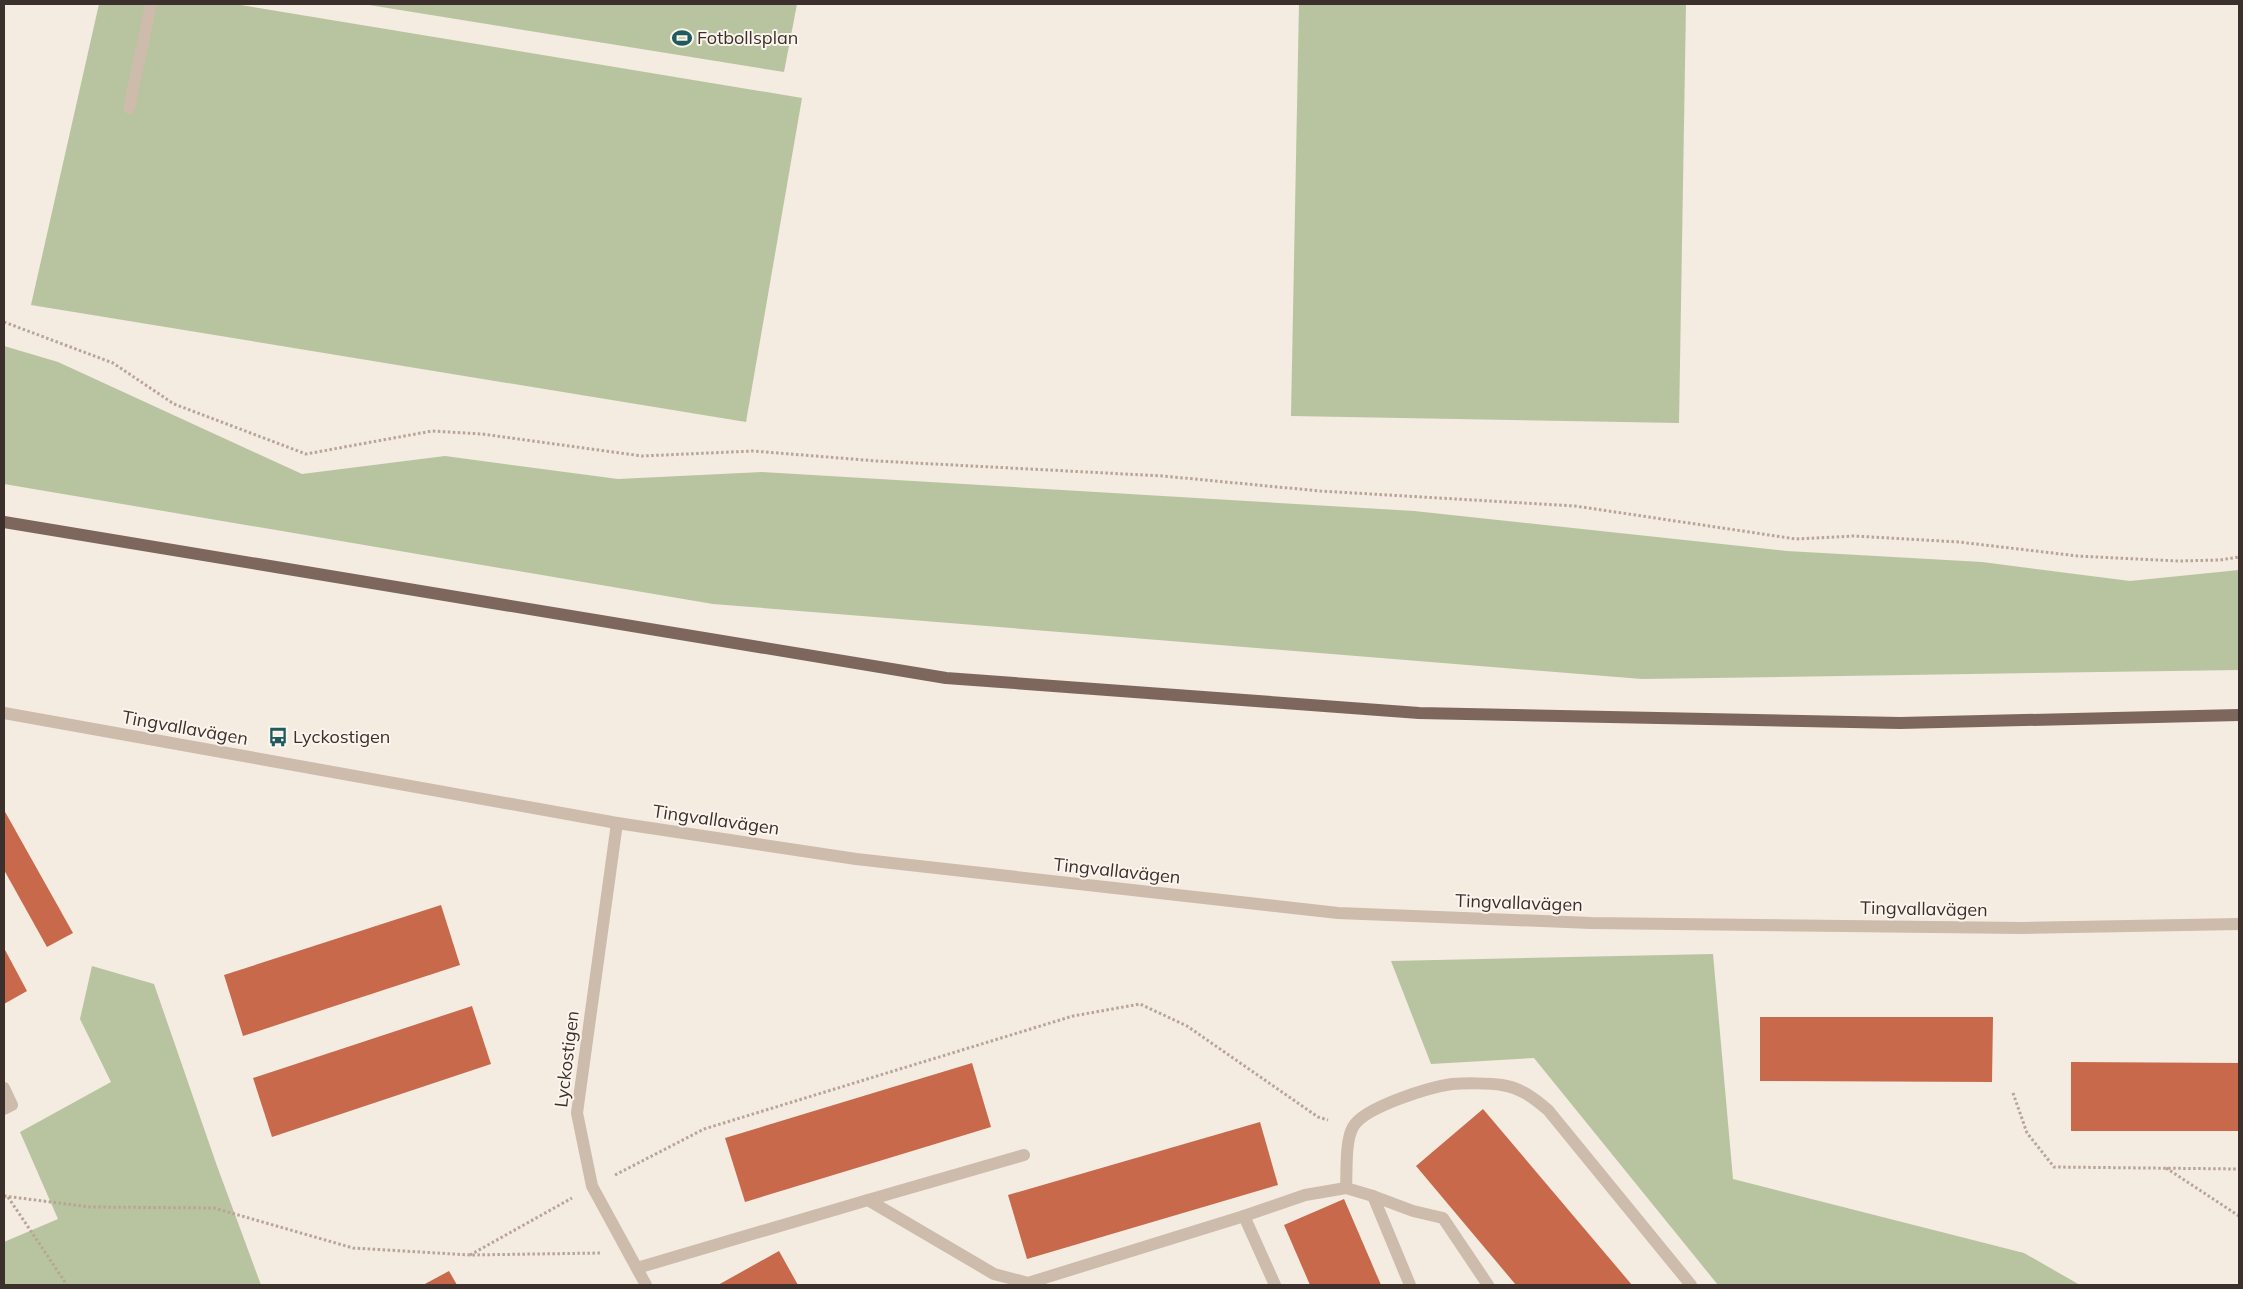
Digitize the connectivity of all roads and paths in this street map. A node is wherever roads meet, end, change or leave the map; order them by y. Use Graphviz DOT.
graph roads {
  1 [pos="150,4"];
  2 [pos="129,108"];
  3 [pos="4,322"];
  4 [pos="4,522"];
  5 [pos="2239,557"];
  6 [pos="4,713"];
  7 [pos="2239,716"];
  8 [pos="617,823"];
  9 [pos="2239,924"];
  10 [pos="4,1088"];
  11 [pos="2013,1093"];
  12 [pos="4,1109"];
  13 [pos="1353,1127"];
  14 [pos="1024,1155"];
  15 [pos="2166,1168"];
  16 [pos="2239,1169"];
  17 [pos="592,1186"];
  18 [pos="1346,1188"];
  19 [pos="6,1196"];
  20 [pos="1373,1196"];
  21 [pos="868,1200"];
  22 [pos="1244,1216"];
  23 [pos="2239,1216"];
  24 [pos="628,1252"];
  25 [pos="470,1255"];
  26 [pos="637,1268"];
  27 [pos="67,1285"];
  28 [pos="646,1285"];
  29 [pos="1275,1285"];
  30 [pos="1410,1285"];
  31 [pos="1488,1285"];
  32 [pos="1692,1285"];
  1 -- 2 [label="street"];
  3 -- 5 [label="path"];
  4 -- 7 [label="main road"];
  6 -- 8 [label="street, Tingvallavägen"];
  8 -- 9 [label="street, Tingvallavägen"];
  8 -- 17 [label="street, Lyckostigen"];
  10 -- 12 [label="street"];
  11 -- 15 [label="path"];
  13 -- 17 [label="path"];
  13 -- 18 [label="street"];
  13 -- 32 [label="street"];
  14 -- 21 [label="street"];
  15 -- 16 [label="path"];
  15 -- 23 [label="path"];
  17 -- 24 [label="street, Lyckostigen"];
  17 -- 25 [label="path"];
  18 -- 20 [label="street"];
  18 -- 22 [label="street"];
  19 -- 25 [label="path"];
  19 -- 27 [label="path"];
  20 -- 30 [label="street"];
  20 -- 31 [label="street"];
  21 -- 22 [label="street"];
  21 -- 26 [label="street"];
  22 -- 29 [label="street"];
  24 -- 25 [label="path"];
  24 -- 26 [label="street, Lyckostigen"];
  26 -- 28 [label="street, Lyckostigen"];
}
